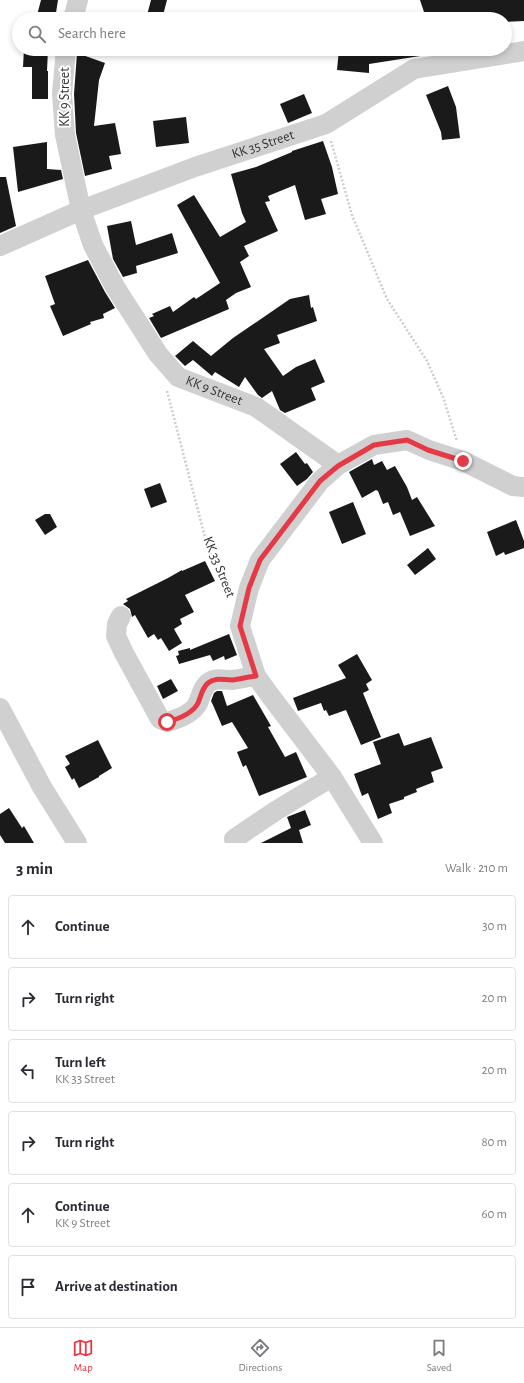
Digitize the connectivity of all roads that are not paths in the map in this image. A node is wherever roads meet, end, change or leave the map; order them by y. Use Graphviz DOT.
graph roads {
  1 [pos="78,0"];
  2 [pos="75,12"];
  3 [pos="524,51"];
  4 [pos="512,53"];
  5 [pos="65,56"];
  6 [pos="493,56"];
  7 [pos="81,210"];
  8 [pos="0,246"];
  9 [pos="338,466"];
  10 [pos="524,487"];
  11 [pos="121,616"];
  12 [pos="256,676"];
  13 [pos="1,712"];
  14 [pos="332,776"];
  15 [pos="234,839"];
  16 [pos="77,843"];
  17 [pos="372,843"];
  1 -- 2 [label="street"];
  3 -- 4 [label="street, KK 35 Street"];
  5 -- 7 [label="street, KK 9 Street"];
  6 -- 7 [label="street, KK 35 Street"];
  7 -- 8 [label="street, KK 35 Street"];
  7 -- 9 [label="street, KK 9 Street"];
  9 -- 10 [label="street"];
  9 -- 12 [label="street"];
  11 -- 12 [label="street"];
  12 -- 14 [label="street"];
  13 -- 16 [label="street"];
  14 -- 15 [label="street"];
  14 -- 17 [label="street"];
}
